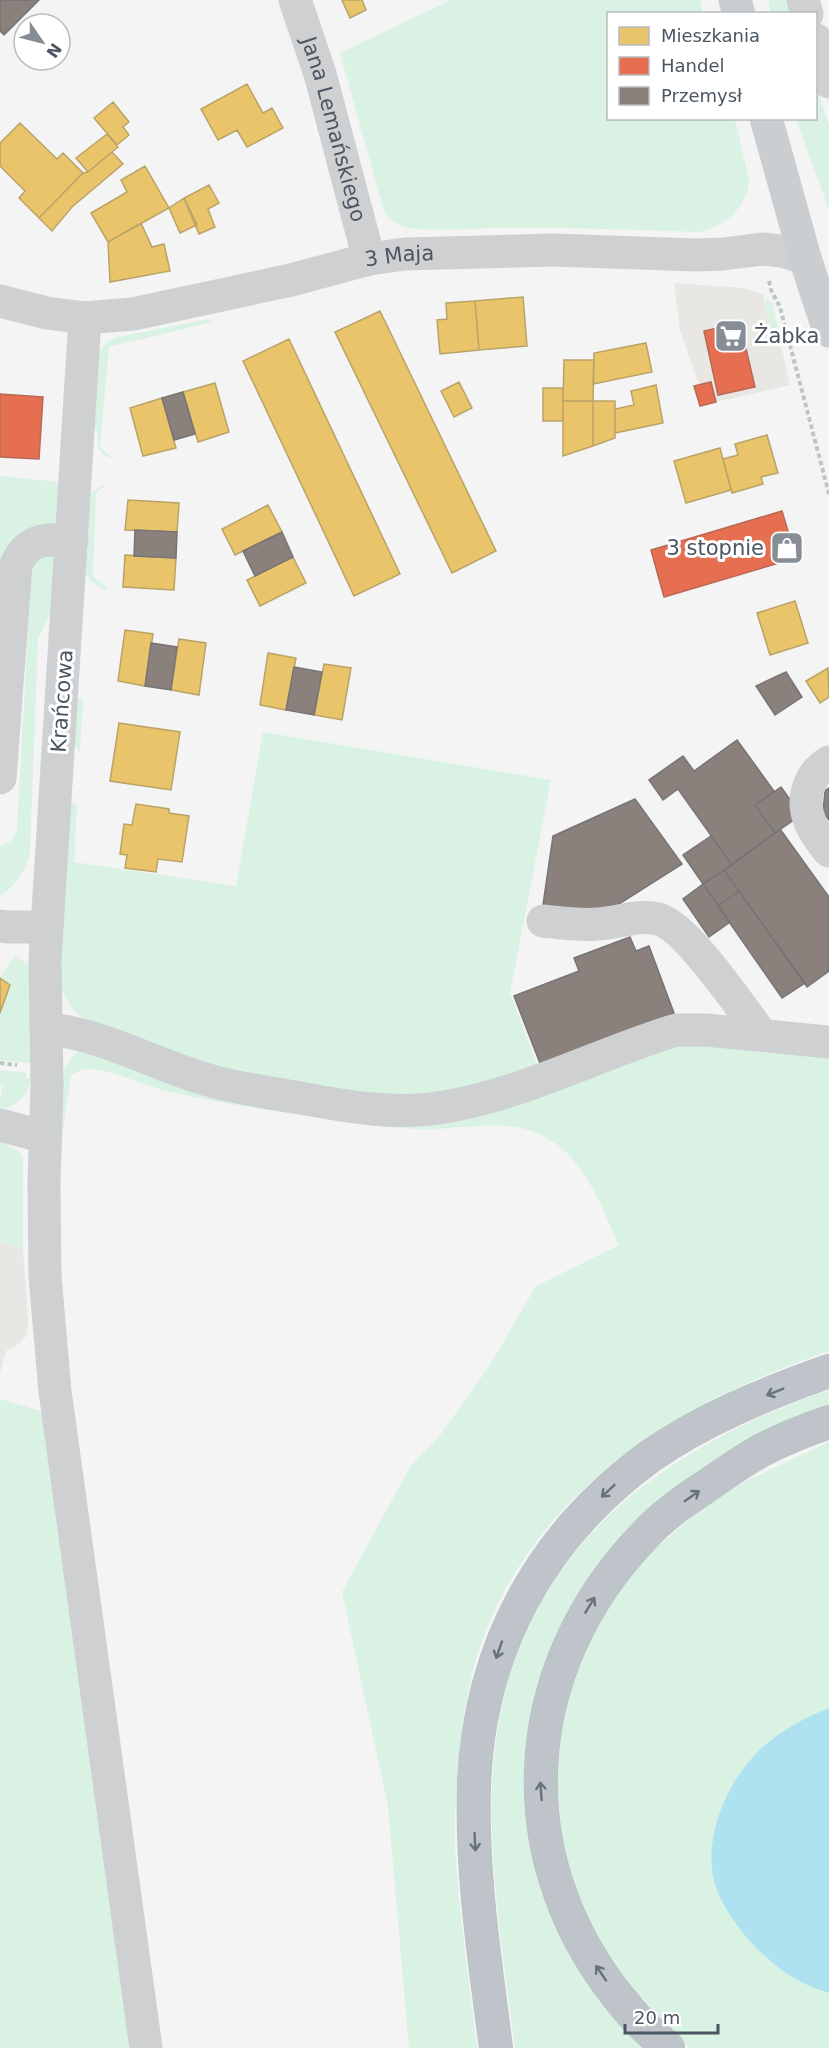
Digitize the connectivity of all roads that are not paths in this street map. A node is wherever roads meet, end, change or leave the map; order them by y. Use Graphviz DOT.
graph roads {
  1 [pos="295,0"];
  2 [pos="817,43"];
  3 [pos="829,82"];
  4 [pos="767,120"];
  5 [pos="805,258"];
  6 [pos="369,259"];
  7 [pos="0,301"];
  8 [pos="85,318"];
  9 [pos="829,331"];
  10 [pos="72,540"];
  11 [pos="829,762"];
  12 [pos="0,778"];
  13 [pos="829,851"];
  14 [pos="543,921"];
  15 [pos="0,926"];
  16 [pos="47,927"];
  17 [pos="47,1029"];
  18 [pos="762,1035"];
  19 [pos="829,1042"];
  20 [pos="0,1125"];
  21 [pos="45,1137"];
  22 [pos="829,1371"];
  23 [pos="829,1422"];
  24 [pos="146,2048"];
  25 [pos="496,2048"];
  26 [pos="668,2048"];
  1 -- 6 [label="street, Jana Lemańskiego"];
  2 -- 3 [label="street"];
  4 -- 5 [label="main road"];
  5 -- 6 [label="street, 3 Maja"];
  5 -- 9 [label="main road"];
  6 -- 8 [label="street, 3 Maja"];
  7 -- 8 [label="street, 3 Maja"];
  8 -- 10 [label="street, Krańcowa"];
  10 -- 12 [label="street"];
  10 -- 16 [label="street, Krańcowa"];
  11 -- 13 [label="street"];
  14 -- 18 [label="street"];
  15 -- 16 [label="street"];
  16 -- 17 [label="street, Krańcowa"];
  17 -- 18 [label="street"];
  17 -- 21 [label="street, Krańcowa"];
  18 -- 19 [label="street"];
  20 -- 21 [label="street"];
  21 -- 24 [label="street, Krańcowa"];
  22 -- 25 [label="highway, one-way"];
  26 -- 23 [label="highway, one-way"];
}
